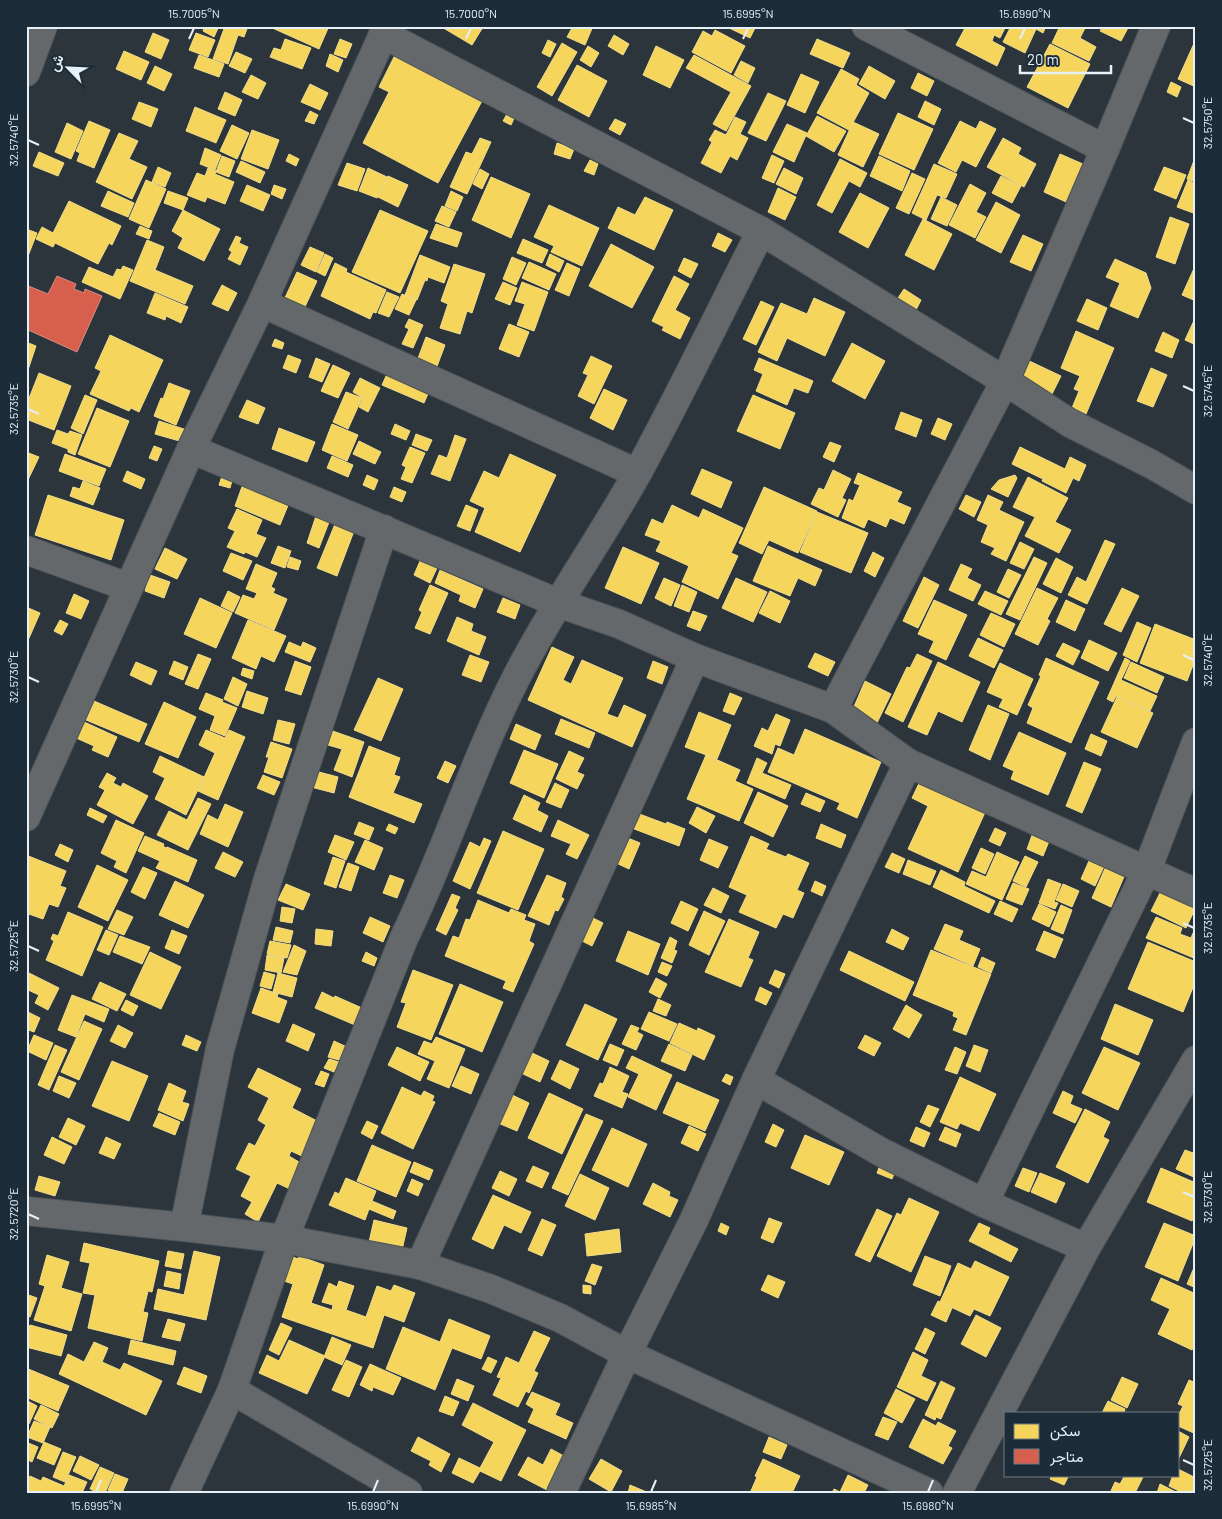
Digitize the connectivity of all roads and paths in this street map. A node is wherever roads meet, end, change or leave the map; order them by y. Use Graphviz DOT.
graph roads {
  1 [pos="43,26"];
  2 [pos="866,26"];
  3 [pos="1156,26"];
  4 [pos="385,30"];
  5 [pos="26,72"];
  6 [pos="1105,149"];
  7 [pos="762,231"];
  8 [pos="262,303"];
  9 [pos="1005,381"];
  10 [pos="191,449"];
  11 [pos="637,473"];
  12 [pos="1196,490"];
  13 [pos="384,530"];
  14 [pos="26,550"];
  15 [pos="128,587"];
  16 [pos="558,603"];
  17 [pos="695,658"];
  18 [pos="833,709"];
  19 [pos="1196,742"];
  20 [pos="908,763"];
  21 [pos="26,817"];
  22 [pos="1147,870"];
  23 [pos="1196,893"];
  24 [pos="1196,1060"];
  25 [pos="756,1080"];
  26 [pos="984,1203"];
  27 [pos="26,1211"];
  28 [pos="184,1227"];
  29 [pos="284,1239"];
  30 [pos="1086,1248"];
  31 [pos="420,1265"];
  32 [pos="626,1354"];
  33 [pos="232,1390"];
  34 [pos="890,1484"];
  35 [pos="184,1493"];
  36 [pos="408,1493"];
  37 [pos="561,1493"];
  38 [pos="929,1493"];
  39 [pos="957,1493"];
  1 -- 5 [label="street"];
  2 -- 6 [label="street"];
  3 -- 6 [label="street"];
  4 -- 7 [label="street"];
  4 -- 8 [label="street"];
  6 -- 9 [label="street"];
  7 -- 9 [label="street"];
  7 -- 11 [label="street"];
  8 -- 10 [label="street"];
  8 -- 11 [label="street"];
  9 -- 12 [label="street"];
  9 -- 18 [label="street"];
  10 -- 13 [label="street"];
  10 -- 15 [label="street"];
  11 -- 16 [label="street"];
  13 -- 16 [label="street"];
  13 -- 28 [label="street"];
  14 -- 15 [label="street"];
  15 -- 21 [label="street"];
  16 -- 17 [label="street"];
  16 -- 29 [label="street"];
  17 -- 18 [label="street"];
  17 -- 31 [label="street"];
  18 -- 20 [label="street"];
  19 -- 22 [label="street"];
  20 -- 22 [label="street"];
  20 -- 25 [label="street"];
  22 -- 23 [label="street"];
  22 -- 26 [label="street"];
  24 -- 30 [label="street"];
  25 -- 26 [label="street"];
  25 -- 32 [label="street"];
  26 -- 30 [label="street"];
  27 -- 28 [label="street"];
  28 -- 29 [label="street"];
  29 -- 31 [label="street"];
  29 -- 33 [label="street"];
  30 -- 39 [label="street"];
  31 -- 32 [label="street"];
  32 -- 34 [label="street"];
  32 -- 37 [label="street"];
  33 -- 35 [label="street"];
  33 -- 36 [label="street"];
  34 -- 38 [label="street"];
}
